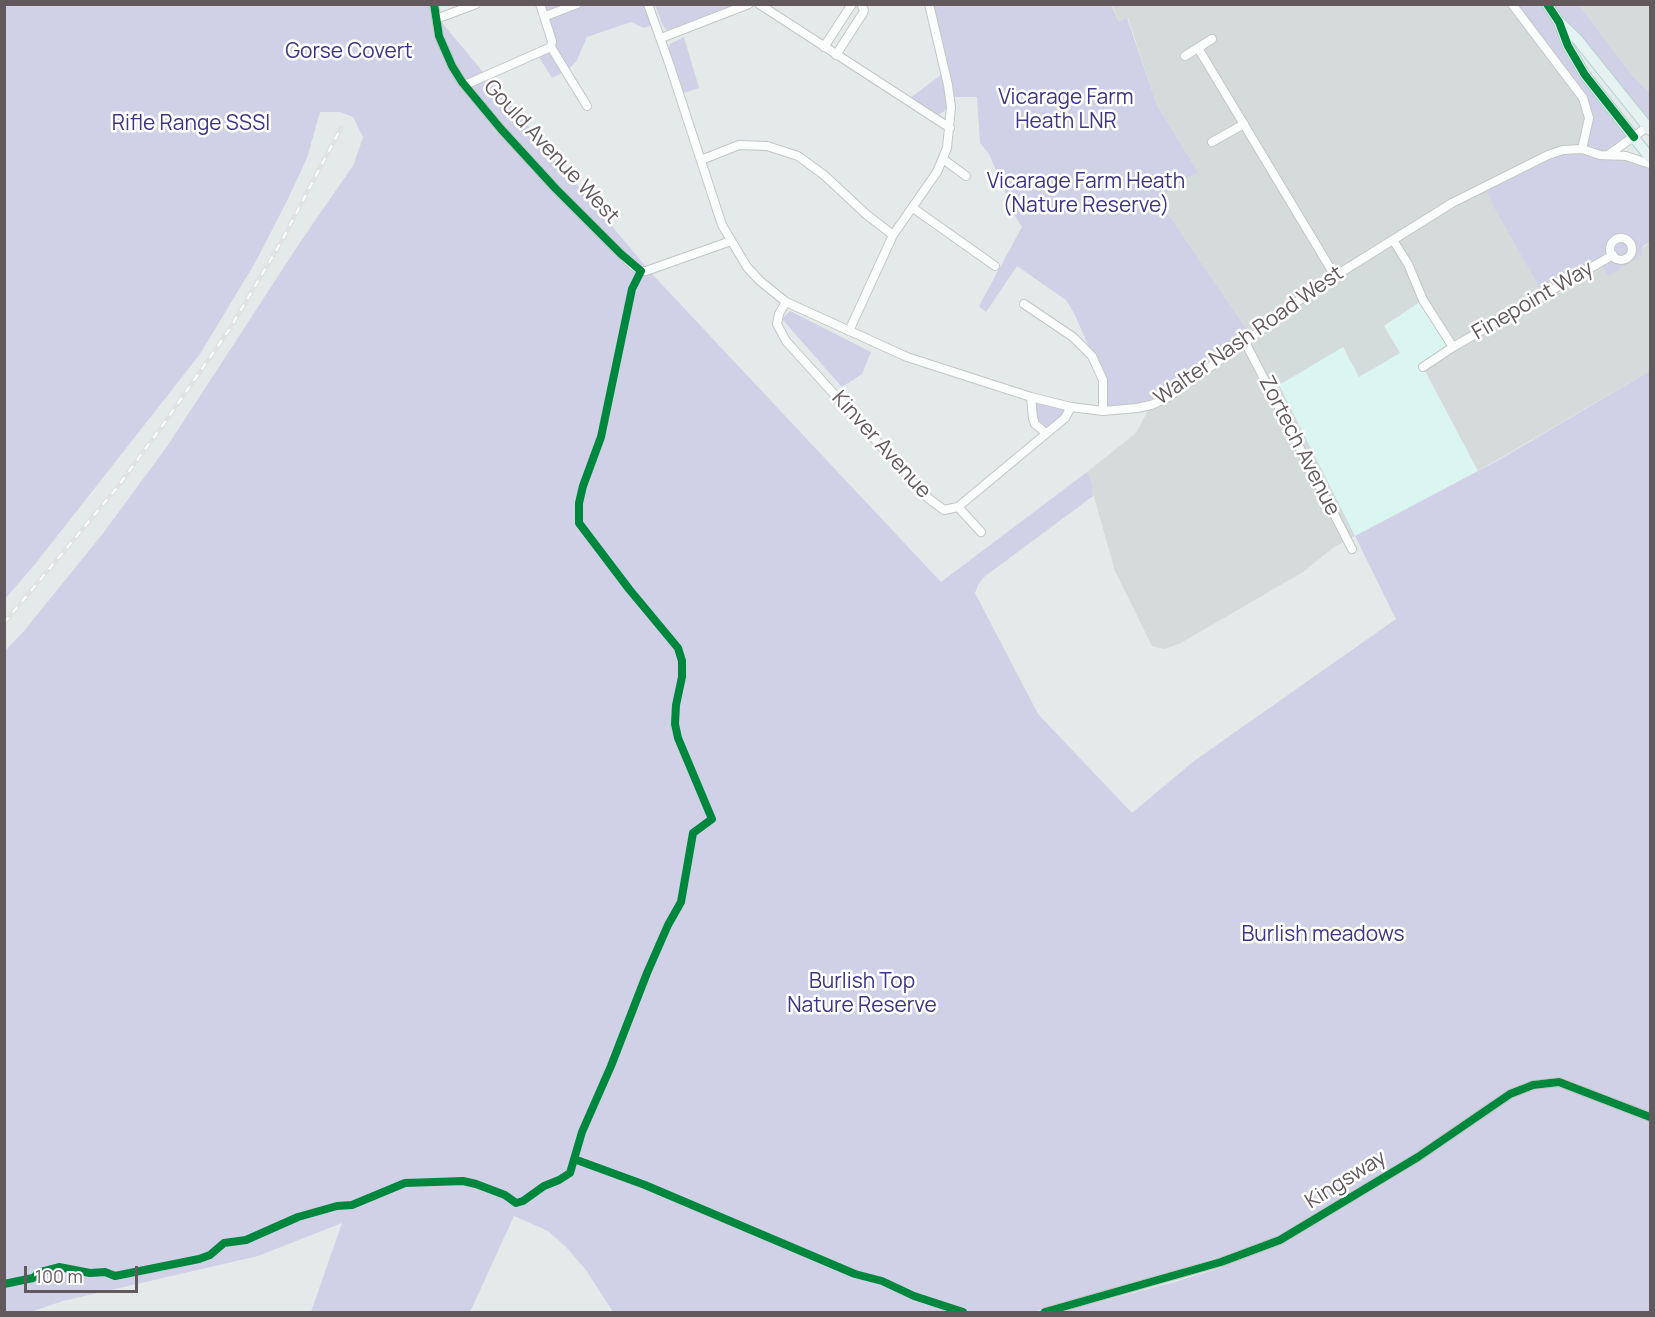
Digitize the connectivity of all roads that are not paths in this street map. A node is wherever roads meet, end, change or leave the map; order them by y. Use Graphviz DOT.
graph roads {
  1 [pos="434,4"];
  2 [pos="476,4"];
  3 [pos="540,4"];
  4 [pos="577,4"];
  5 [pos="648,4"];
  6 [pos="749,4"];
  7 [pos="759,4"];
  8 [pos="852,4"];
  9 [pos="861,4"];
  10 [pos="929,4"];
  11 [pos="1512,4"];
  12 [pos="1547,4"];
  13 [pos="546,16"];
  14 [pos="436,20"];
  15 [pos="1559,22"];
  16 [pos="660,38"];
  17 [pos="1212,39"];
  18 [pos="551,47"];
  19 [pos="824,47"];
  20 [pos="1198,48"];
  21 [pos="836,55"];
  22 [pos="1185,56"];
  23 [pos="465,85"];
  24 [pos="586,106"];
  25 [pos="1244,124"];
  26 [pos="1650,127"];
  27 [pos="950,128"];
  28 [pos="1634,137"];
  29 [pos="1212,142"];
  30 [pos="1582,149"];
  31 [pos="1608,155"];
  32 [pos="1650,158"];
  33 [pos="943,159"];
  34 [pos="701,160"];
  35 [pos="1650,164"];
  36 [pos="966,176"];
  37 [pos="913,208"];
  38 [pos="893,235"];
  39 [pos="1393,240"];
  40 [pos="731,241"];
  41 [pos="1612,255"];
  42 [pos="995,266"];
  43 [pos="1335,276"];
  44 [pos="786,302"];
  45 [pos="1024,303"];
  46 [pos="849,331"];
  47 [pos="1245,342"];
  48 [pos="1453,347"];
  49 [pos="1423,367"];
  50 [pos="1031,397"];
  51 [pos="1071,407"];
  52 [pos="1103,411"];
  53 [pos="1047,433"];
  54 [pos="958,507"];
  55 [pos="981,532"];
  56 [pos="1352,549"];
  57 [pos="1650,1116"];
  58 [pos="1045,1312"];
  1 -- 14 [label="street, Gould Avenue West"];
  2 -- 14 [label="street"];
  3 -- 13 [label="street"];
  4 -- 13 [label="street"];
  5 -- 16 [label="street, Walter Nash Road West"];
  6 -- 16 [label="street"];
  7 -- 19 [label="street"];
  8 -- 19 [label="street"];
  9 -- 21 [label="street"];
  10 -- 27 [label="street"];
  11 -- 30 [label="street"];
  12 -- 15 [label="main road"];
  13 -- 18 [label="street"];
  14 -- 23 [label="street, Gould Avenue West"];
  15 -- 26 [label="main road"];
  15 -- 28 [label="main road"];
  16 -- 34 [label="street, Walter Nash Road West"];
  17 -- 20 [label="street"];
  18 -- 23 [label="street"];
  18 -- 24 [label="street"];
  19 -- 21 [label="street"];
  20 -- 22 [label="street"];
  20 -- 25 [label="street"];
  21 -- 27 [label="street"];
  23 -- 40 [label="street, Gould Avenue West"];
  25 -- 29 [label="street"];
  25 -- 43 [label="street"];
  26 -- 28 [label="street"];
  27 -- 33 [label="street"];
  28 -- 31 [label="street"];
  28 -- 32 [label="main road"];
  30 -- 31 [label="street, Walter Nash Road West"];
  30 -- 39 [label="street, Walter Nash Road West"];
  31 -- 35 [label="street, Walter Nash Road West"];
  33 -- 36 [label="street"];
  33 -- 37 [label="street"];
  34 -- 38 [label="street"];
  34 -- 40 [label="street, Walter Nash Road West"];
  37 -- 38 [label="street"];
  37 -- 42 [label="street"];
  38 -- 46 [label="street"];
  39 -- 43 [label="street, Walter Nash Road West"];
  39 -- 48 [label="street, Finepoint Way"];
  40 -- 44 [label="street, Walter Nash Road West"];
  41 -- 48 [label="street, Finepoint Way"];
  43 -- 47 [label="street, Walter Nash Road West"];
  44 -- 46 [label="street, Walter Nash Road West"];
  44 -- 54 [label="street, Kinver Avenue"];
  45 -- 52 [label="street"];
  46 -- 50 [label="street, Walter Nash Road West"];
  47 -- 52 [label="street, Walter Nash Road West"];
  47 -- 56 [label="street, Zortech Avenue"];
  48 -- 49 [label="street, Finepoint Way"];
  50 -- 51 [label="street, Walter Nash Road West"];
  50 -- 53 [label="street"];
  51 -- 52 [label="street, Walter Nash Road West"];
  51 -- 53 [label="street, Kinver Avenue"];
  53 -- 54 [label="street, Kinver Avenue"];
  54 -- 55 [label="street"];
  57 -- 58 [label="street, Kingsway"];
}
